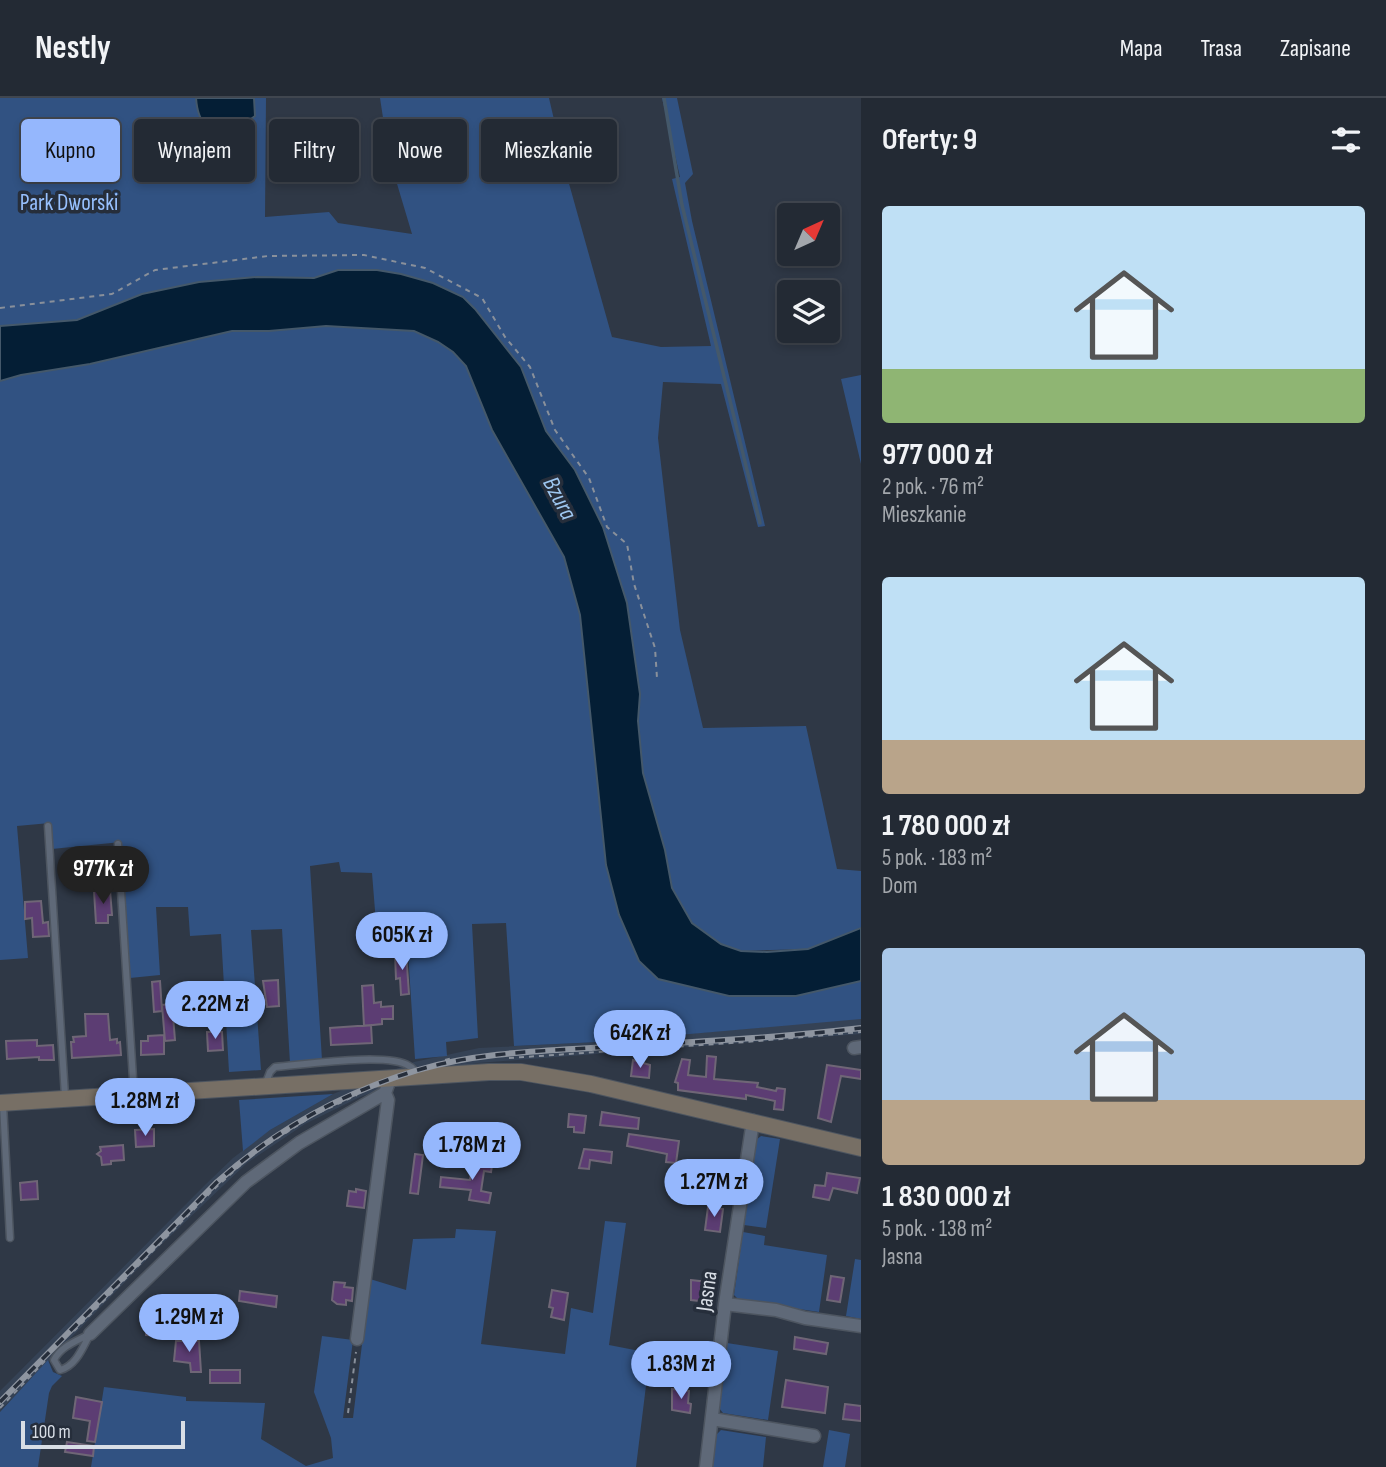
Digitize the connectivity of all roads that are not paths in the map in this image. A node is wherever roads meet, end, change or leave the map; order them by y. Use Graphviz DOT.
graph roads {
  1 [pos="48,826"];
  2 [pos="118,845"];
  3 [pos="418,1077"];
  4 [pos="388,1086"];
  5 [pos="264,1087"];
  6 [pos="134,1095"];
  7 [pos="65,1099"];
  8 [pos="1,1103"];
  9 [pos="752,1121"];
  10 [pos="861,1149"];
  11 [pos="10,1238"];
  12 [pos="725,1304"];
  13 [pos="861,1326"];
  14 [pos="90,1334"];
  15 [pos="357,1339"];
  16 [pos="712,1419"];
  17 [pos="814,1436"];
  18 [pos="706,1467"];
  1 -- 7 [label="lane"];
  2 -- 6 [label="lane"];
  3 -- 4 [label="main road"];
  3 -- 5 [label="lane"];
  3 -- 9 [label="main road"];
  4 -- 5 [label="main road"];
  4 -- 14 [label="street"];
  4 -- 15 [label="street"];
  5 -- 6 [label="main road"];
  6 -- 7 [label="main road"];
  7 -- 8 [label="main road"];
  8 -- 11 [label="lane"];
  9 -- 10 [label="main road"];
  9 -- 12 [label="street, Jasna"];
  12 -- 13 [label="street"];
  12 -- 16 [label="street, Jasna"];
  14 -- 14 [label="lane"];
  16 -- 17 [label="street"];
  16 -- 18 [label="street, Jasna"];
}
